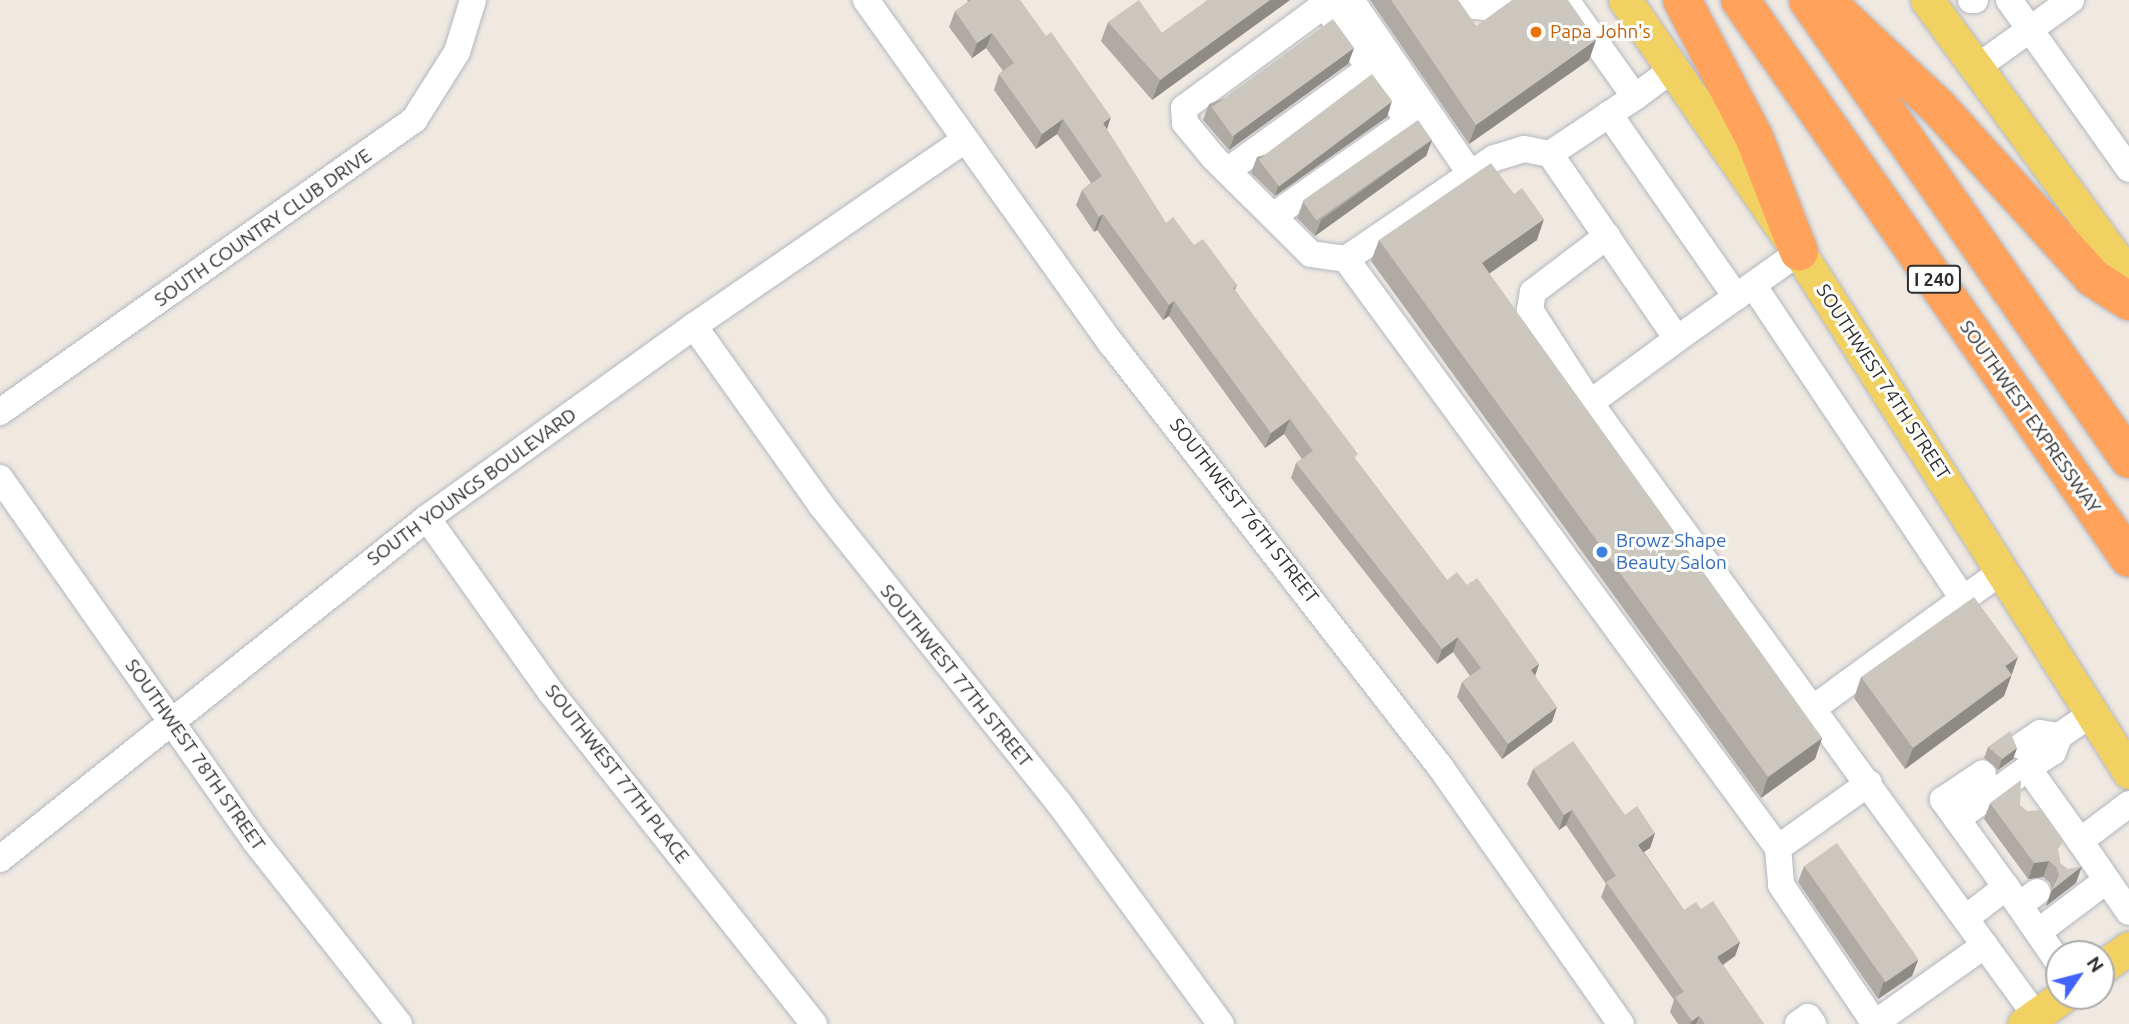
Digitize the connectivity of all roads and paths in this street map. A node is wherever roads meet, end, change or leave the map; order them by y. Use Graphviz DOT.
graph roads {
  1 [pos="472,0"];
  2 [pos="1351,0"];
  3 [pos="1463,0"];
  4 [pos="1499,0"];
  5 [pos="1566,0"];
  6 [pos="1625,0"];
  7 [pos="1682,0"];
  8 [pos="1740,0"];
  9 [pos="1808,0"];
  10 [pos="1824,0"];
  11 [pos="1927,0"];
  12 [pos="2009,0"];
  13 [pos="2071,0"];
  14 [pos="869,1"];
  15 [pos="1327,2"];
  16 [pos="2029,29"];
  17 [pos="1370,68"];
  18 [pos="1976,68"];
  19 [pos="1672,69"];
  20 [pos="1635,96"];
  21 [pos="1609,114"];
  22 [pos="963,141"];
  23 [pos="1550,155"];
  24 [pos="2129,169"];
  25 [pos="1227,171"];
  26 [pos="1469,172"];
  27 [pos="1273,216"];
  28 [pos="1607,236"];
  29 [pos="1799,252"];
  30 [pos="1346,259"];
  31 [pos="2129,276"];
  32 [pos="1744,291"];
  33 [pos="2129,301"];
  34 [pos="694,326"];
  35 [pos="1677,339"];
  36 [pos="1591,403"];
  37 [pos="0,412"];
  38 [pos="2129,459"];
  39 [pos="0,478"];
  40 [pos="427,518"];
  41 [pos="2129,558"];
  42 [pos="2003,571"];
  43 [pos="1964,599"];
  44 [pos="1815,707"];
  45 [pos="2093,713"];
  46 [pos="169,721"];
  47 [pos="2024,757"];
  48 [pos="2129,772"];
  49 [pos="1983,773"];
  50 [pos="1869,783"];
  51 [pos="2049,797"];
  52 [pos="2129,804"];
  53 [pos="2027,813"];
  54 [pos="1957,819"];
  55 [pos="2084,847"];
  56 [pos="1778,848"];
  57 [pos="0,859"];
  58 [pos="2067,870"];
  59 [pos="2107,880"];
  60 [pos="2020,895"];
  61 [pos="2129,912"];
  62 [pos="1966,918"];
  63 [pos="2038,932"];
  64 [pos="2045,942"];
  65 [pos="1985,945"];
  66 [pos="2046,1013"];
  67 [pos="1880,1023"];
  68 [pos="399,1024"];
  69 [pos="814,1024"];
  70 [pos="1221,1024"];
  71 [pos="1621,1024"];
  72 [pos="1798,1024"];
  73 [pos="1813,1024"];
  1 -- 37 [label="street, SOUTH COUNTRY CLUB DRIVE"];
  2 -- 26 [label="street"];
  3 -- 4 [label="street"];
  5 -- 20 [label="street"];
  6 -- 19 [label="main road, SOUTHWEST 74TH STREET"];
  7 -- 29 [label="highway"];
  8 -- 41 [label="highway, SOUTHWEST EXPRESSWAY / I 240"];
  9 -- 38 [label="highway, I 240"];
  10 -- 33 [label="highway"];
  11 -- 18 [label="main road"];
  12 -- 16 [label="street"];
  13 -- 16 [label="street"];
  14 -- 22 [label="street, SOUTHWEST 76TH STREET"];
  15 -- 17 [label="street"];
  15 -- 25 [label="street"];
  16 -- 18 [label="street"];
  16 -- 24 [label="street"];
  17 -- 25 [label="street"];
  17 -- 27 [label="street"];
  18 -- 31 [label="main road"];
  19 -- 20 [label="street"];
  19 -- 29 [label="main road, SOUTHWEST 74TH STREET"];
  20 -- 21 [label="street"];
  21 -- 23 [label="street"];
  21 -- 32 [label="street"];
  22 -- 34 [label="street, SOUTH YOUNGS BOULEVARD"];
  22 -- 71 [label="street, SOUTHWEST 76TH STREET"];
  23 -- 26 [label="street"];
  23 -- 28 [label="street"];
  25 -- 27 [label="street"];
  26 -- 30 [label="street"];
  27 -- 30 [label="street"];
  28 -- 35 [label="street"];
  28 -- 36 [label="street"];
  29 -- 32 [label="street"];
  29 -- 42 [label="main road, SOUTHWEST 74TH STREET"];
  30 -- 56 [label="street"];
  32 -- 35 [label="street"];
  32 -- 43 [label="street"];
  34 -- 40 [label="street, SOUTH YOUNGS BOULEVARD"];
  34 -- 70 [label="street, SOUTHWEST 77TH STREET"];
  35 -- 36 [label="street"];
  36 -- 44 [label="street"];
  39 -- 46 [label="street, SOUTHWEST 78TH STREET"];
  40 -- 46 [label="street, SOUTH YOUNGS BOULEVARD"];
  40 -- 69 [label="street, SOUTHWEST 77TH PLACE"];
  42 -- 43 [label="street"];
  42 -- 45 [label="main road, SOUTHWEST 74TH STREET"];
  43 -- 44 [label="street"];
  44 -- 50 [label="street"];
  45 -- 47 [label="street"];
  45 -- 48 [label="main road, SOUTHWEST 74TH STREET"];
  46 -- 57 [label="street, SOUTH YOUNGS BOULEVARD"];
  46 -- 68 [label="street, SOUTHWEST 78TH STREET"];
  47 -- 51 [label="street"];
  47 -- 54 [label="street"];
  49 -- 54 [label="street"];
  50 -- 56 [label="street"];
  50 -- 62 [label="street"];
  51 -- 53 [label="street"];
  51 -- 55 [label="street"];
  52 -- 55 [label="street"];
  54 -- 60 [label="street"];
  55 -- 58 [label="street"];
  55 -- 59 [label="street"];
  56 -- 67 [label="street"];
  59 -- 61 [label="street"];
  59 -- 63 [label="street"];
  60 -- 62 [label="street"];
  60 -- 63 [label="street"];
  62 -- 65 [label="street"];
  63 -- 64 [label="street"];
  65 -- 66 [label="street"];
  65 -- 67 [label="street"];
  72 -- 73 [label="street"];
}
